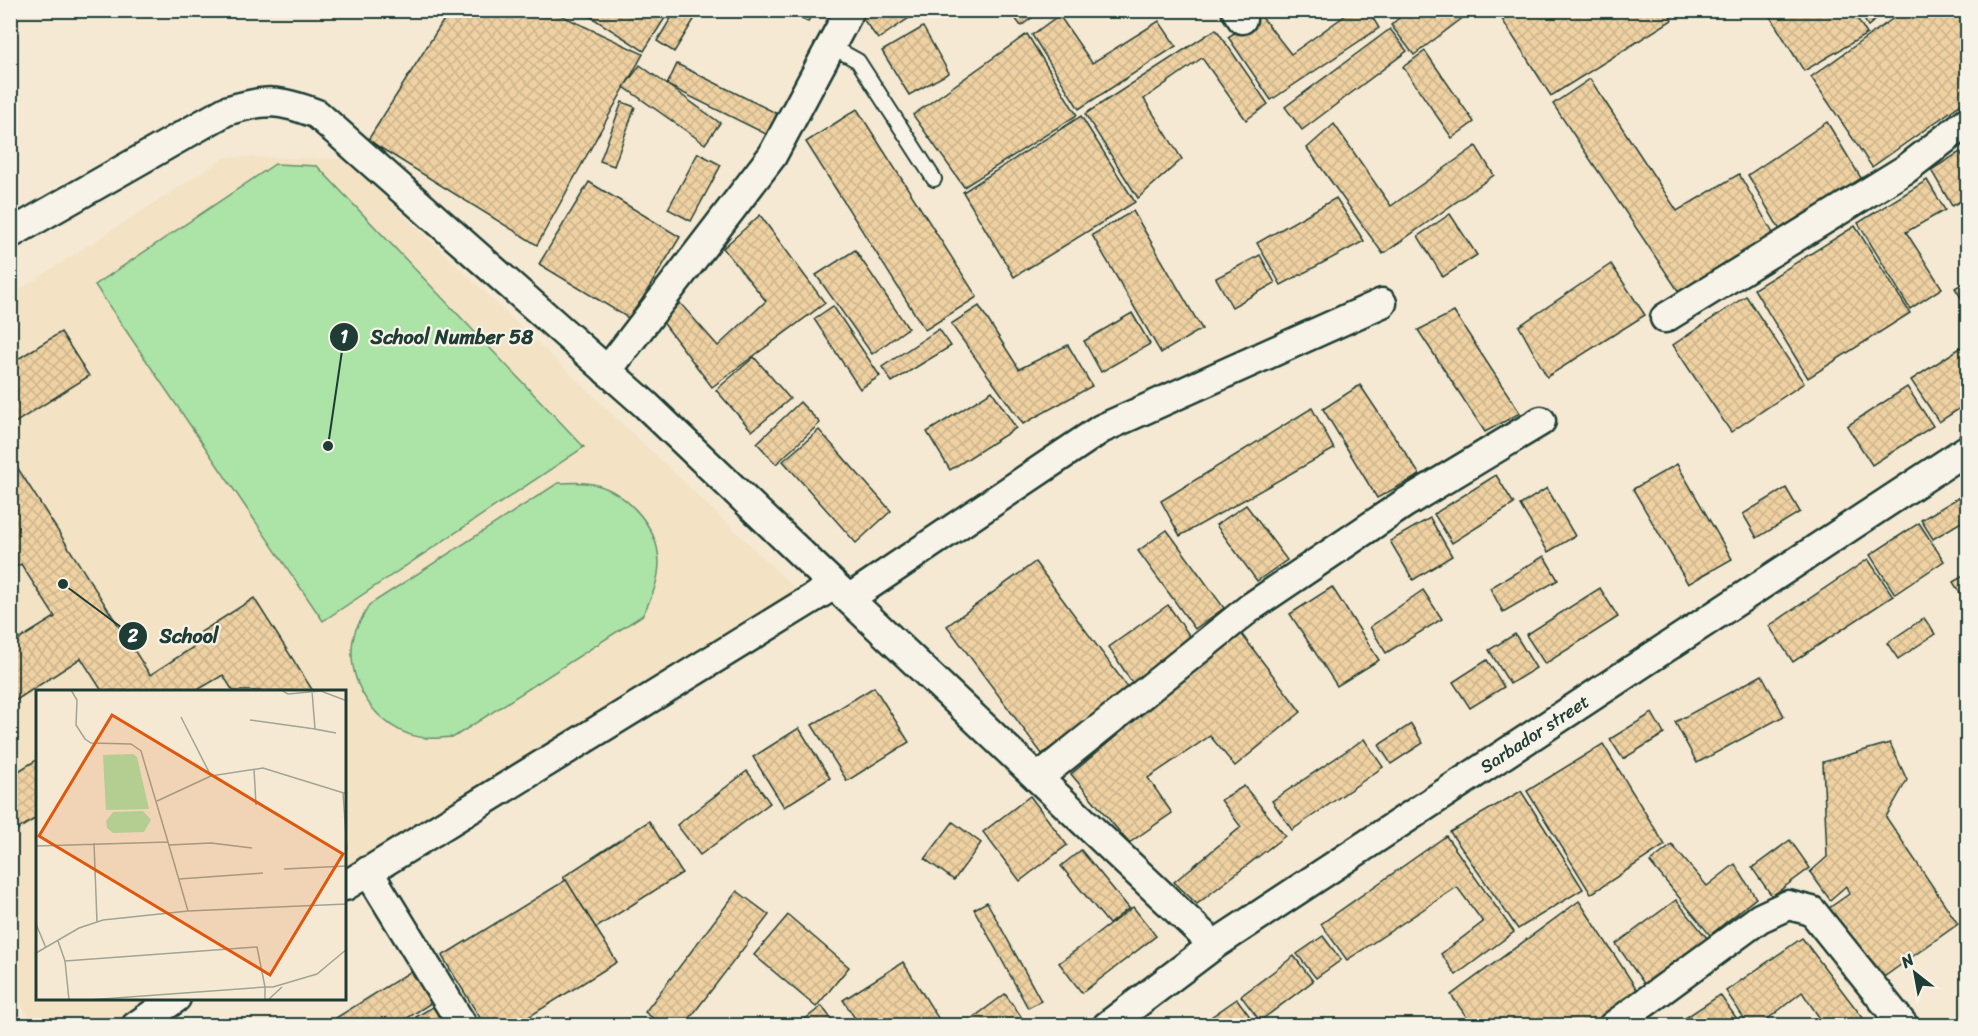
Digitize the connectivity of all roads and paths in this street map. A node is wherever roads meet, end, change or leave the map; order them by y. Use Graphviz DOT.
graph roads {
  1 [pos="850,10"];
  2 [pos="831,46"];
  3 [pos="1968,121"];
  4 [pos="934,179"];
  5 [pos="10,234"];
  6 [pos="1382,303"];
  7 [pos="1665,318"];
  8 [pos="608,371"];
  9 [pos="1541,421"];
  10 [pos="1968,449"];
  11 [pos="842,592"];
  12 [pos="1038,778"];
  13 [pos="356,878"];
  14 [pos="1214,945"];
  15 [pos="175,1000"];
  16 [pos="136,1026"];
  17 [pos="463,1026"];
  18 [pos="1107,1026"];
  19 [pos="1613,1026"];
  20 [pos="1904,1026"];
  1 -- 2 [label="street"];
  2 -- 4 [label="lane"];
  2 -- 8 [label="street"];
  3 -- 7 [label="street"];
  5 -- 8 [label="street"];
  6 -- 11 [label="street"];
  8 -- 11 [label="street"];
  9 -- 12 [label="street"];
  10 -- 14 [label="street, Sarbador street"];
  11 -- 12 [label="street"];
  11 -- 13 [label="street"];
  12 -- 14 [label="street"];
  13 -- 17 [label="street"];
  14 -- 18 [label="street, Sarbador street"];
  15 -- 16 [label="street"];
  19 -- 20 [label="street"];
}
